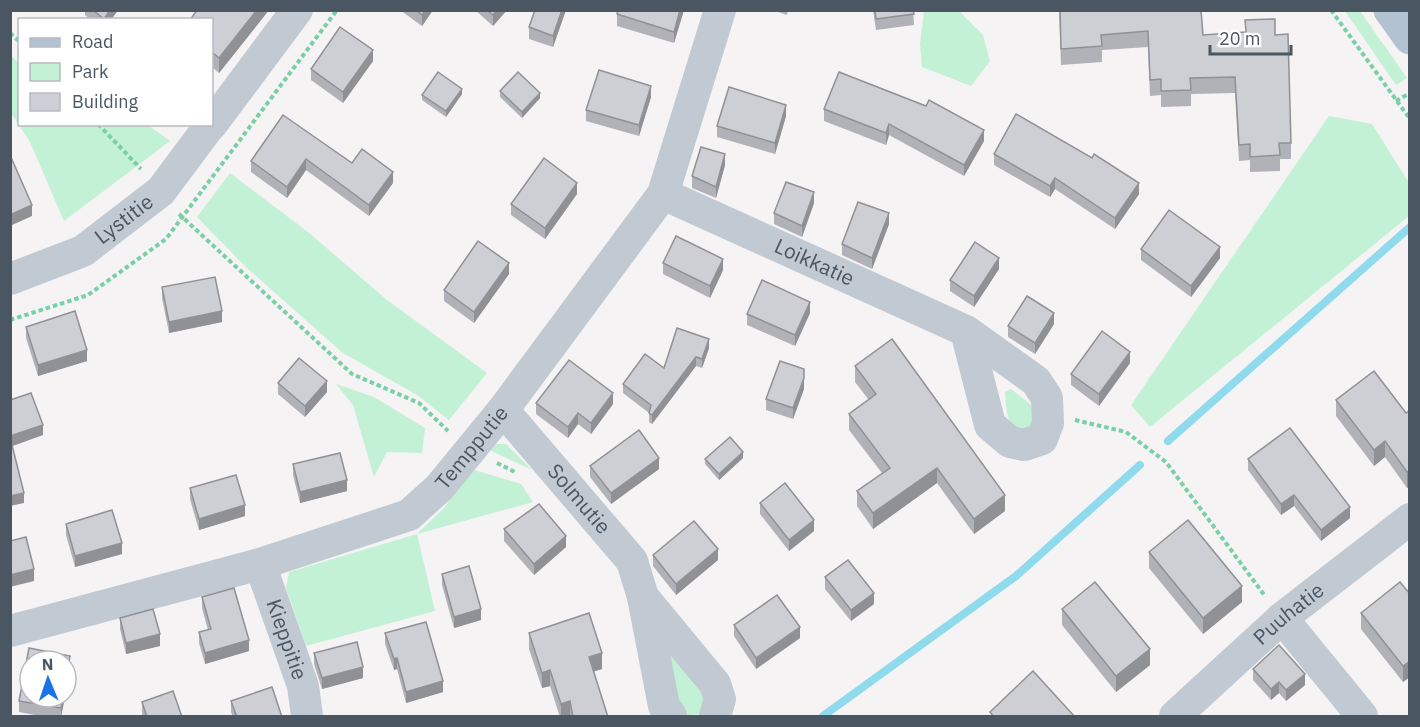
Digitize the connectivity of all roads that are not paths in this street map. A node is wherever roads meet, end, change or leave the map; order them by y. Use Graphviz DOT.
graph roads {
  1 [pos="297,10"];
  2 [pos="720,10"];
  3 [pos="1390,10"];
  4 [pos="1410,38"];
  5 [pos="213,121"];
  6 [pos="209,126"];
  7 [pos="663,194"];
  8 [pos="10,279"];
  9 [pos="966,331"];
  10 [pos="503,410"];
  11 [pos="1410,519"];
  12 [pos="260,564"];
  13 [pos="643,597"];
  14 [pos="1282,618"];
  15 [pos="10,631"];
  16 [pos="308,717"];
  17 [pos="671,717"];
  18 [pos="715,717"];
  19 [pos="1175,717"];
  20 [pos="1362,717"];
  1 -- 5 [label="street, Lystitie"];
  2 -- 7 [label="street, Tempputie"];
  3 -- 4 [label="main road"];
  6 -- 8 [label="street, Lystitie"];
  7 -- 9 [label="street, Loikkatie"];
  7 -- 10 [label="street, Tempputie"];
  9 -- 9 [label="street, Loikkatie"];
  10 -- 12 [label="street, Tempputie"];
  10 -- 13 [label="street, Solmutie"];
  11 -- 14 [label="street, Puuhatie"];
  12 -- 15 [label="street, Tempputie"];
  12 -- 16 [label="street, Kieppitie"];
  13 -- 17 [label="street, Solmutie"];
  13 -- 18 [label="street, Solmutie"];
  14 -- 19 [label="street, Puuhatie"];
  14 -- 20 [label="street"];
}
